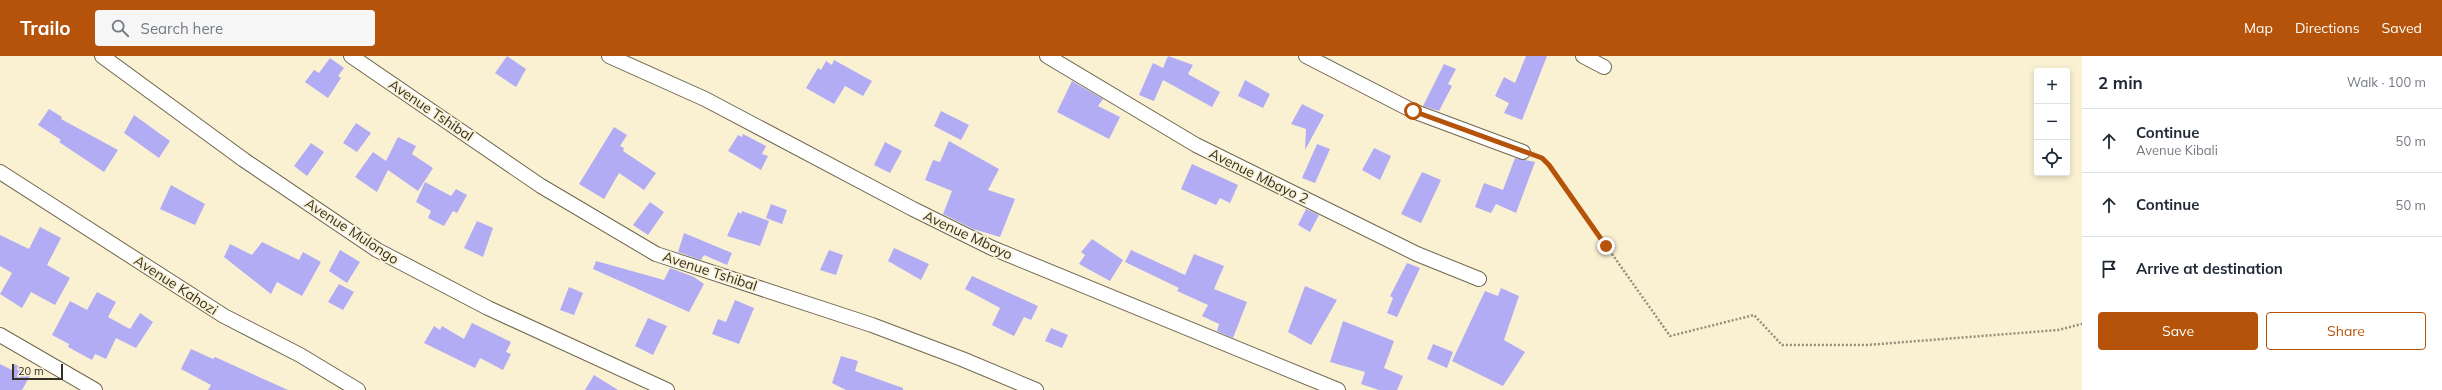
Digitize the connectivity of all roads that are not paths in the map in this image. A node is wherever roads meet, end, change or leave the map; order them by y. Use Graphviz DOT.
graph roads {
  1 [pos="102,56"];
  2 [pos="351,56"];
  3 [pos="609,56"];
  4 [pos="1047,56"];
  5 [pos="1306,56"];
  6 [pos="1583,56"];
  7 [pos="1604,67"];
  8 [pos="1523,152"];
  9 [pos="0,172"];
  10 [pos="1479,279"];
  11 [pos="0,334"];
  12 [pos="95,390"];
  13 [pos="358,390"];
  14 [pos="667,390"];
  15 [pos="1036,390"];
  16 [pos="1338,390"];
  1 -- 14 [label="street, Avenue Mulongo"];
  2 -- 15 [label="street, Avenue Tshibal"];
  3 -- 16 [label="street, Avenue Mbayo"];
  4 -- 10 [label="street, Avenue Mbayo 2"];
  5 -- 8 [label="street"];
  6 -- 7 [label="street"];
  9 -- 13 [label="street, Avenue Kahozi"];
  11 -- 12 [label="street"];
}
